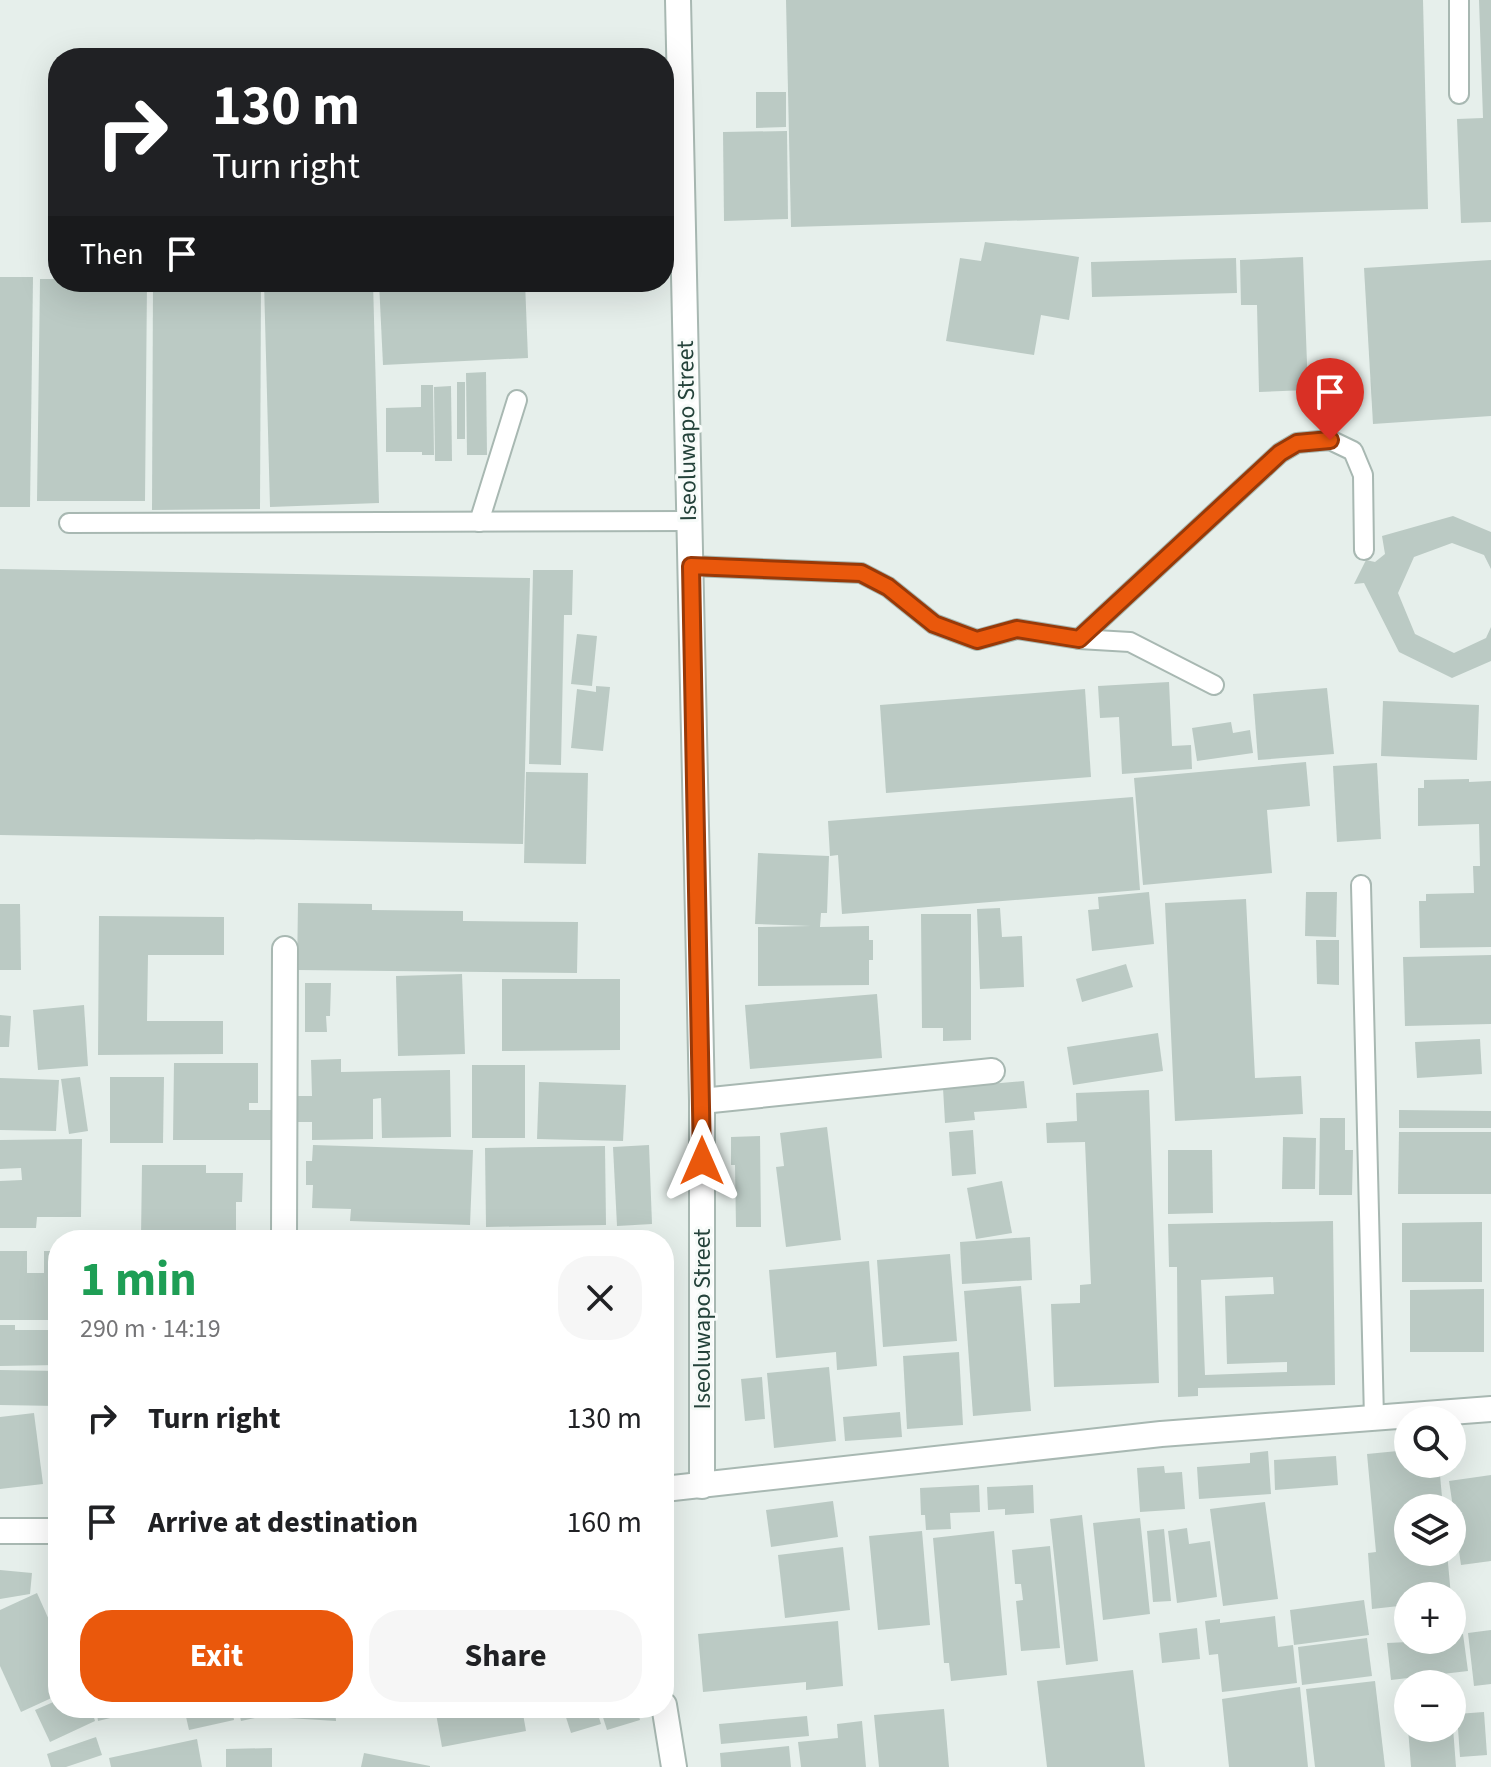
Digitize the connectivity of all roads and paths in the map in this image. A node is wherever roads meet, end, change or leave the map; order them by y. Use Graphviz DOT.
graph roads {
  1 [pos="678,0"];
  2 [pos="1459,0"];
  3 [pos="1459,94"];
  4 [pos="517,400"];
  5 [pos="689,521"];
  6 [pos="479,522"];
  7 [pos="69,523"];
  8 [pos="1364,550"];
  9 [pos="691,566"];
  10 [pos="1079,639"];
  11 [pos="1214,685"];
  12 [pos="1361,885"];
  13 [pos="285,949"];
  14 [pos="992,1071"];
  15 [pos="702,1101"];
  16 [pos="284,1230"];
  17 [pos="1491,1409"];
  18 [pos="1374,1418"];
  19 [pos="702,1486"];
  20 [pos="674,1488"];
  21 [pos="0,1531"];
  22 [pos="48,1531"];
  23 [pos="666,1718"];
  24 [pos="674,1767"];
  1 -- 5 [label="street, Iseoluwapo Street"];
  2 -- 3 [label="lane"];
  4 -- 6 [label="lane"];
  5 -- 6 [label="lane"];
  5 -- 9 [label="street, Iseoluwapo Street"];
  6 -- 7 [label="lane"];
  8 -- 10 [label="lane"];
  9 -- 10 [label="lane"];
  9 -- 15 [label="street, Iseoluwapo Street"];
  10 -- 11 [label="lane"];
  12 -- 18 [label="lane"];
  13 -- 16 [label="street"];
  14 -- 15 [label="street"];
  15 -- 19 [label="street, Iseoluwapo Street"];
  17 -- 18 [label="street"];
  18 -- 19 [label="street"];
  19 -- 20 [label="street"];
  21 -- 22 [label="street"];
  23 -- 24 [label="street"];
}
